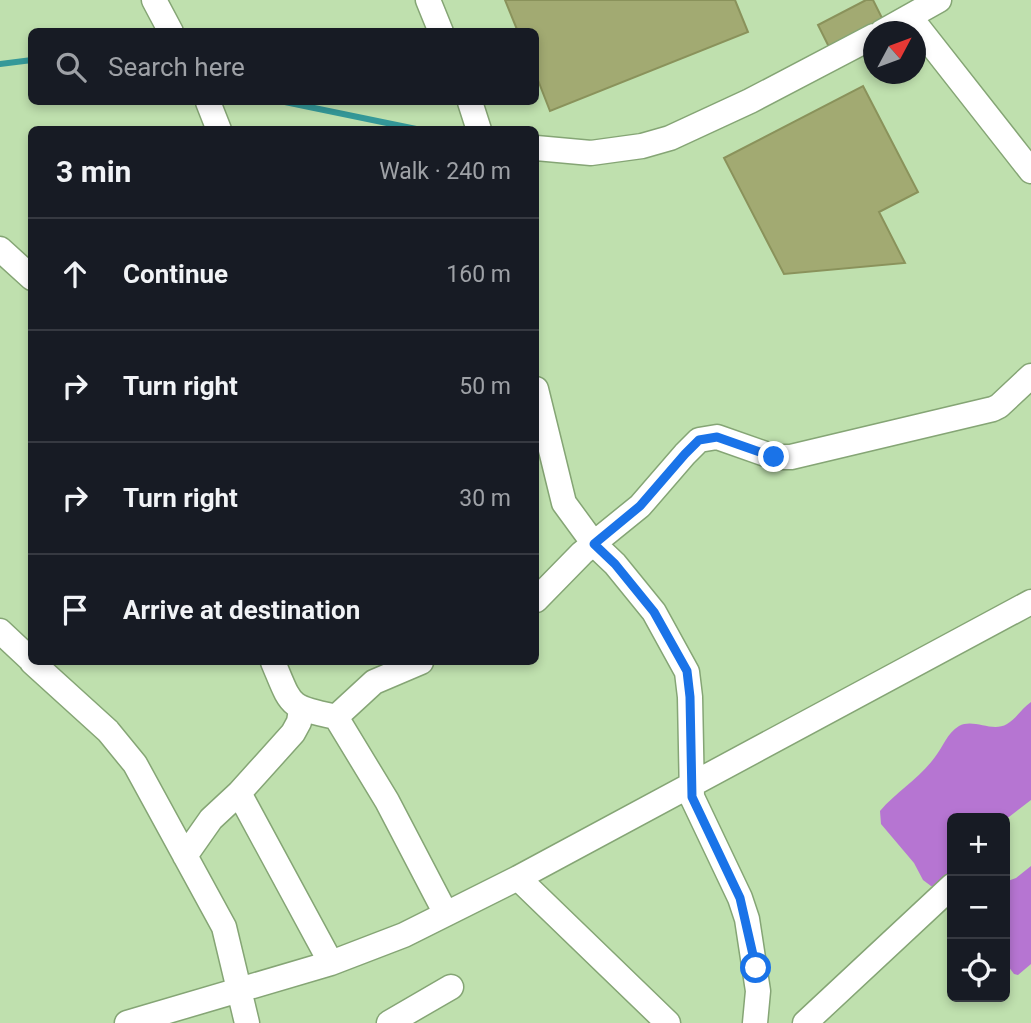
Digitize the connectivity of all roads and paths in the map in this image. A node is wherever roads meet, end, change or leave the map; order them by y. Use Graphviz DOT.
graph roads {
  1 [pos="154,0"];
  2 [pos="428,0"];
  3 [pos="926,6"];
  4 [pos="901,21"];
  5 [pos="169,28"];
  6 [pos="439,28"];
  7 [pos="863,41"];
  8 [pos="209,105"];
  9 [pos="471,105"];
  10 [pos="217,126"];
  11 [pos="478,126"];
  12 [pos="539,148"];
  13 [pos="1031,171"];
  14 [pos="0,249"];
  15 [pos="28,274"];
  16 [pos="1031,376"];
  17 [pos="539,401"];
  18 [pos="594,544"];
  19 [pos="539,597"];
  20 [pos="1031,602"];
  21 [pos="0,631"];
  22 [pos="28,657"];
  23 [pos="36,665"];
  24 [pos="273,665"];
  25 [pos="414,665"];
  26 [pos="301,709"];
  27 [pos="336,717"];
  28 [pos="691,786"];
  29 [pos="239,793"];
  30 [pos="185,856"];
  31 [pos="518,878"];
  32 [pos="947,891"];
  33 [pos="446,915"];
  34 [pos="331,963"];
  35 [pos="451,988"];
  36 [pos="239,989"];
  37 [pos="127,1023"];
  38 [pos="247,1023"];
  39 [pos="389,1023"];
  40 [pos="668,1023"];
  41 [pos="755,1023"];
  42 [pos="805,1023"];
  1 -- 5 [label="street"];
  2 -- 6 [label="street"];
  3 -- 4 [label="street"];
  3 -- 13 [label="street"];
  7 -- 12 [label="street"];
  8 -- 10 [label="street"];
  9 -- 11 [label="street"];
  14 -- 15 [label="street"];
  16 -- 18 [label="street"];
  17 -- 18 [label="street"];
  18 -- 19 [label="street"];
  18 -- 28 [label="street"];
  20 -- 28 [label="street"];
  21 -- 22 [label="street"];
  23 -- 30 [label="street"];
  24 -- 26 [label="street"];
  25 -- 27 [label="street"];
  26 -- 27 [label="street"];
  26 -- 29 [label="street"];
  27 -- 33 [label="street"];
  28 -- 31 [label="street"];
  28 -- 41 [label="street"];
  29 -- 30 [label="street"];
  29 -- 34 [label="street"];
  30 -- 36 [label="street"];
  31 -- 33 [label="street"];
  31 -- 40 [label="street"];
  32 -- 42 [label="street"];
  33 -- 34 [label="street"];
  34 -- 36 [label="street"];
  35 -- 39 [label="street"];
  36 -- 37 [label="street"];
  36 -- 38 [label="street"];
}
